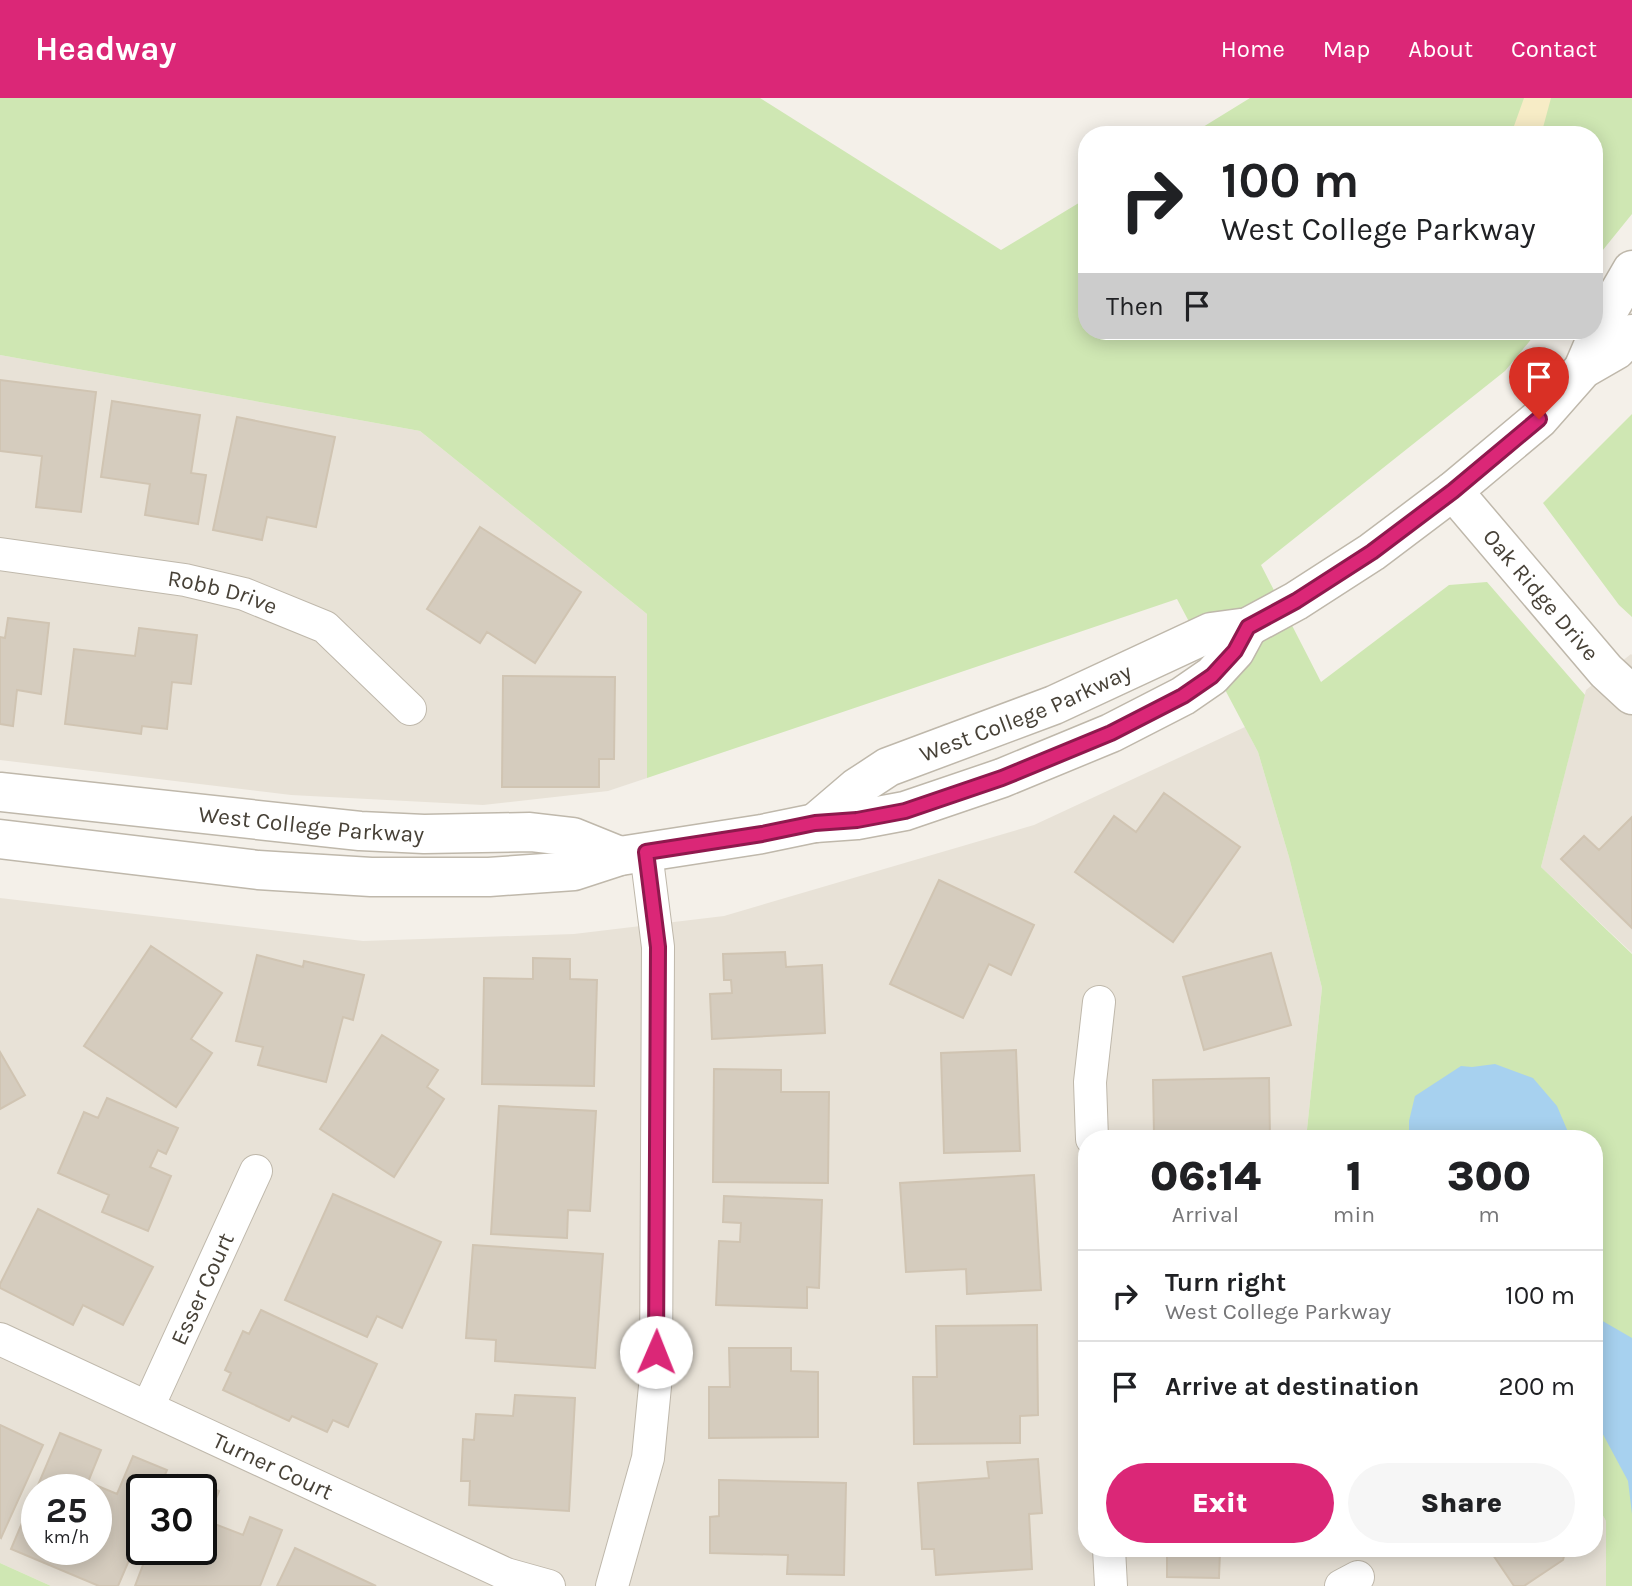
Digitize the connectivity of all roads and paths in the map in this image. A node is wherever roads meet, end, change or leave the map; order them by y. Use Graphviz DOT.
graph roads {
  1 [pos="1632,270"];
  2 [pos="1603,324"];
  3 [pos="1632,334"];
  4 [pos="1596,340"];
  5 [pos="1583,369"];
  6 [pos="1453,491"];
  7 [pos="0,554"];
  8 [pos="1248,627"];
  9 [pos="1632,695"];
  10 [pos="410,709"];
  11 [pos="0,792"];
  12 [pos="815,823"];
  13 [pos="0,839"];
  14 [pos="633,854"];
  15 [pos="1100,1002"];
  16 [pos="1092,1130"];
  17 [pos="256,1171"];
  18 [pos="0,1339"];
  19 [pos="148,1407"];
  20 [pos="1109,1557"];
  21 [pos="549,1586"];
  22 [pos="612,1586"];
  23 [pos="1111,1586"];
  1 -- 2 [label="street, West College Parkway"];
  3 -- 5 [label="street, West College Parkway"];
  4 -- 5 [label="street, West College Parkway"];
  5 -- 6 [label="street, West College Parkway"];
  6 -- 8 [label="street, West College Parkway"];
  6 -- 9 [label="street, Oak Ridge Drive"];
  7 -- 10 [label="street, Robb Drive"];
  8 -- 12 [label="street, West College Parkway"];
  8 -- 12 [label="street, West College Parkway"];
  11 -- 14 [label="street, West College Parkway"];
  12 -- 14 [label="street, West College Parkway"];
  13 -- 14 [label="street, West College Parkway"];
  14 -- 22 [label="street"];
  15 -- 16 [label="street"];
  17 -- 19 [label="street, Esser Court"];
  18 -- 19 [label="street, Turner Court"];
  19 -- 21 [label="street, Turner Court"];
  20 -- 23 [label="street"];
}
